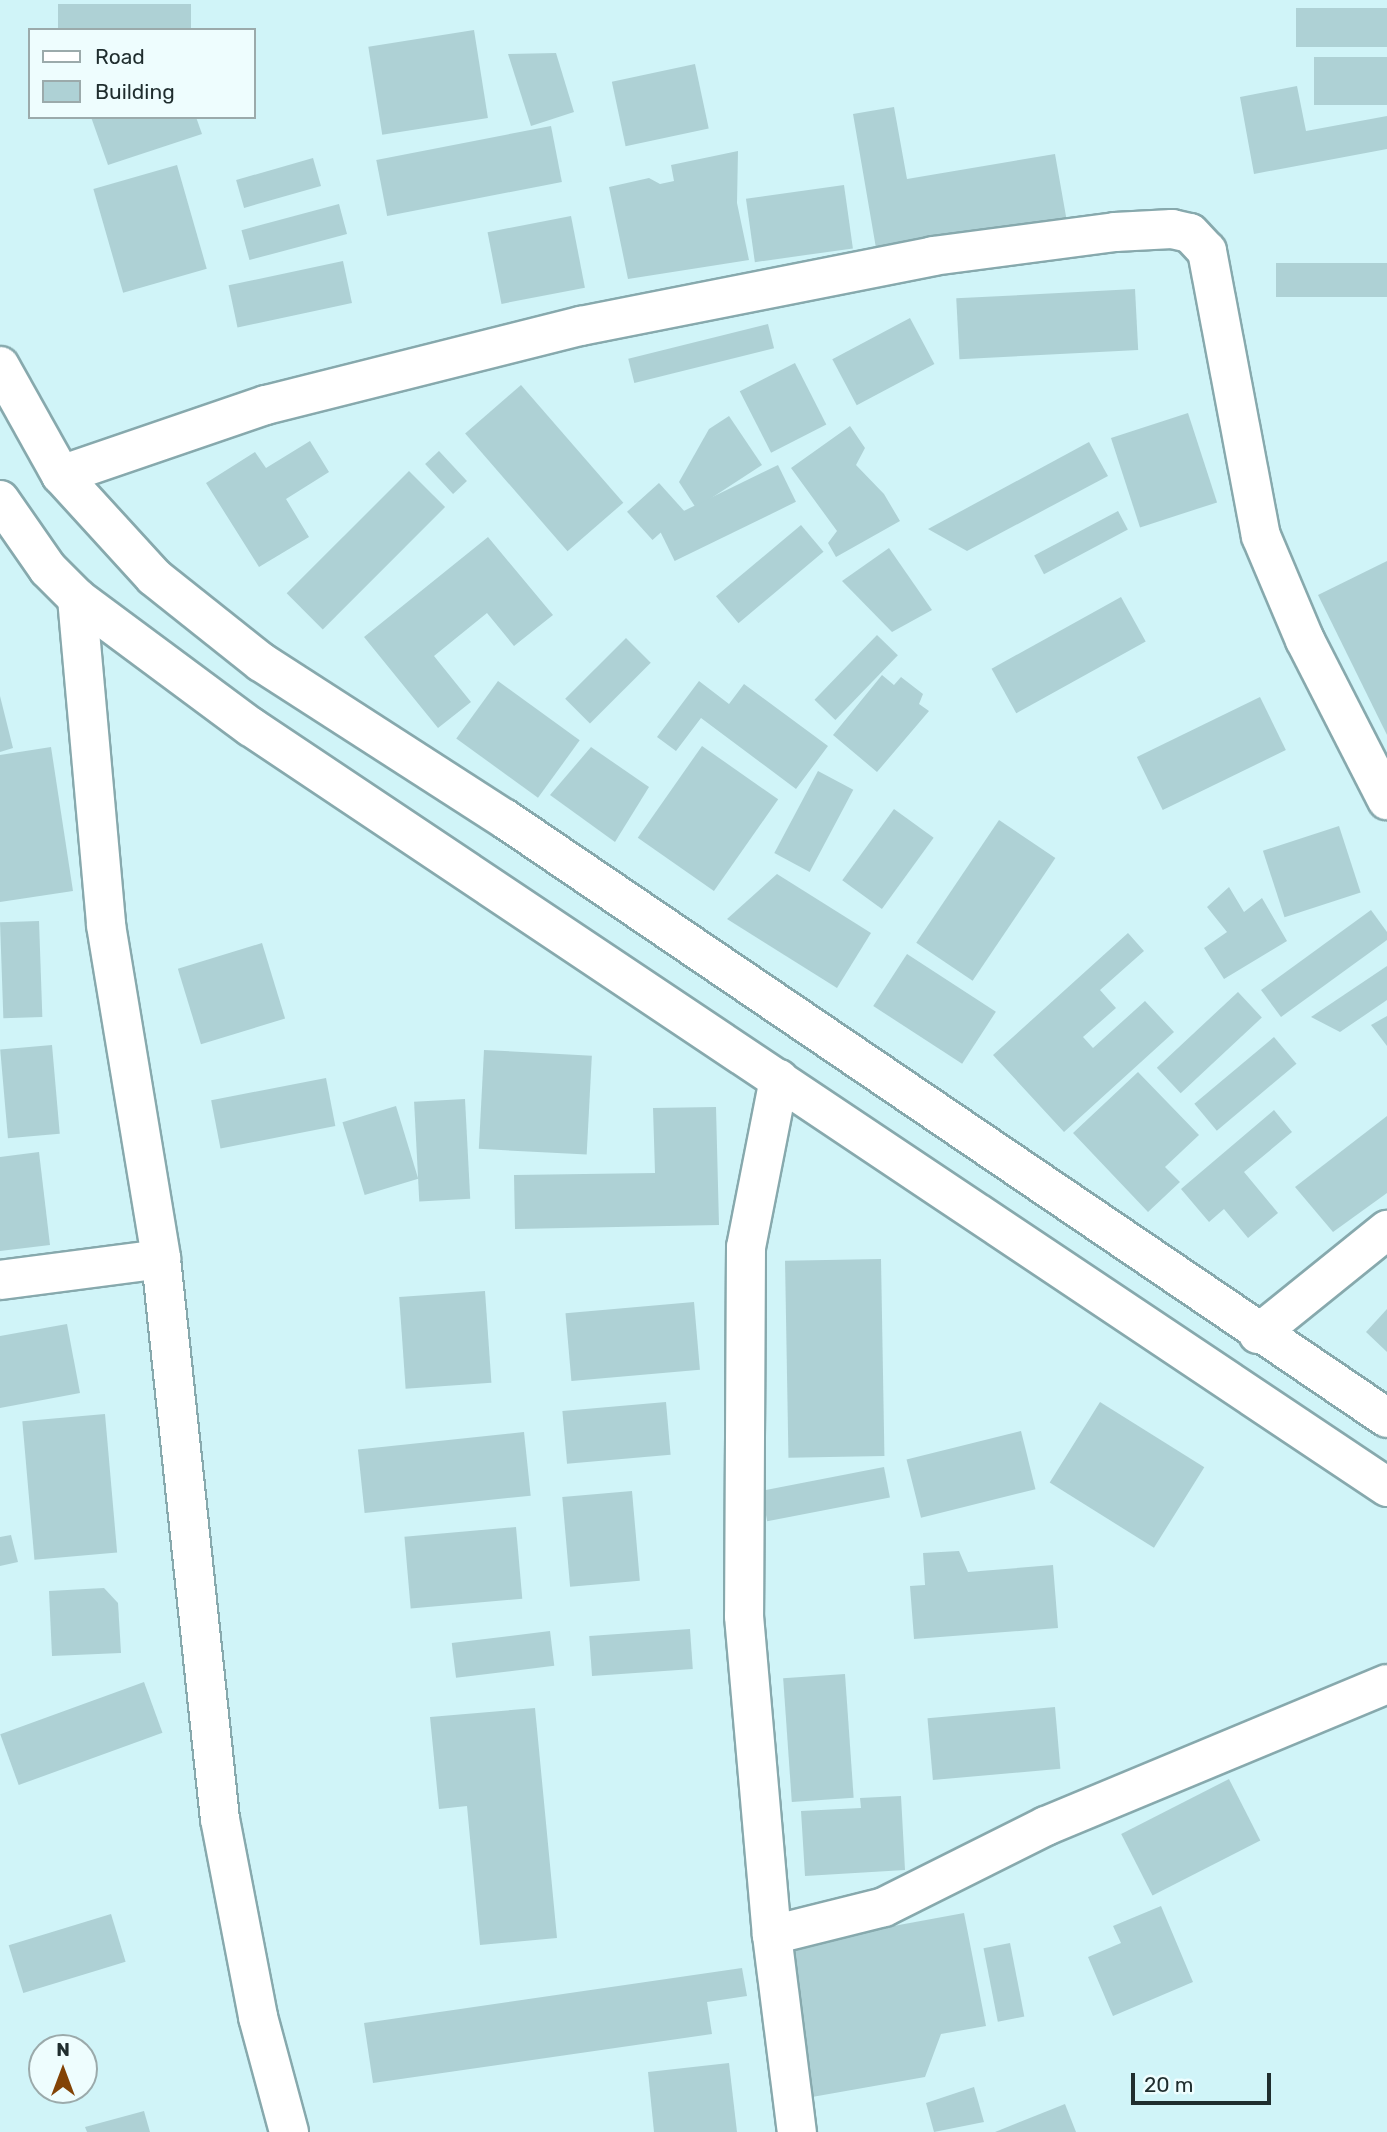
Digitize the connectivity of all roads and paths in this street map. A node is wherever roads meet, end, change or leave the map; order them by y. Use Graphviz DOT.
graph roads {
  1 [pos="0,366"];
  2 [pos="61,475"];
  3 [pos="0,500"];
  4 [pos="15,546"];
  5 [pos="77,598"];
  6 [pos="1387,800"];
  7 [pos="779,1079"];
  8 [pos="1387,1230"];
  9 [pos="161,1259"];
  10 [pos="0,1280"];
  11 [pos="1258,1334"];
  12 [pos="1387,1418"];
  13 [pos="1387,1487"];
  14 [pos="1387,1684"];
  15 [pos="772,1935"];
  16 [pos="289,2132"];
  17 [pos="797,2132"];
  1 -- 2 [label="street"];
  2 -- 6 [label="street"];
  2 -- 11 [label="street"];
  3 -- 4 [label="street"];
  4 -- 5 [label="street"];
  5 -- 7 [label="street"];
  5 -- 9 [label="street"];
  7 -- 13 [label="street"];
  7 -- 15 [label="street"];
  8 -- 11 [label="street"];
  9 -- 10 [label="street"];
  9 -- 16 [label="street"];
  11 -- 12 [label="street"];
  14 -- 15 [label="street"];
  15 -- 17 [label="street"];
}
